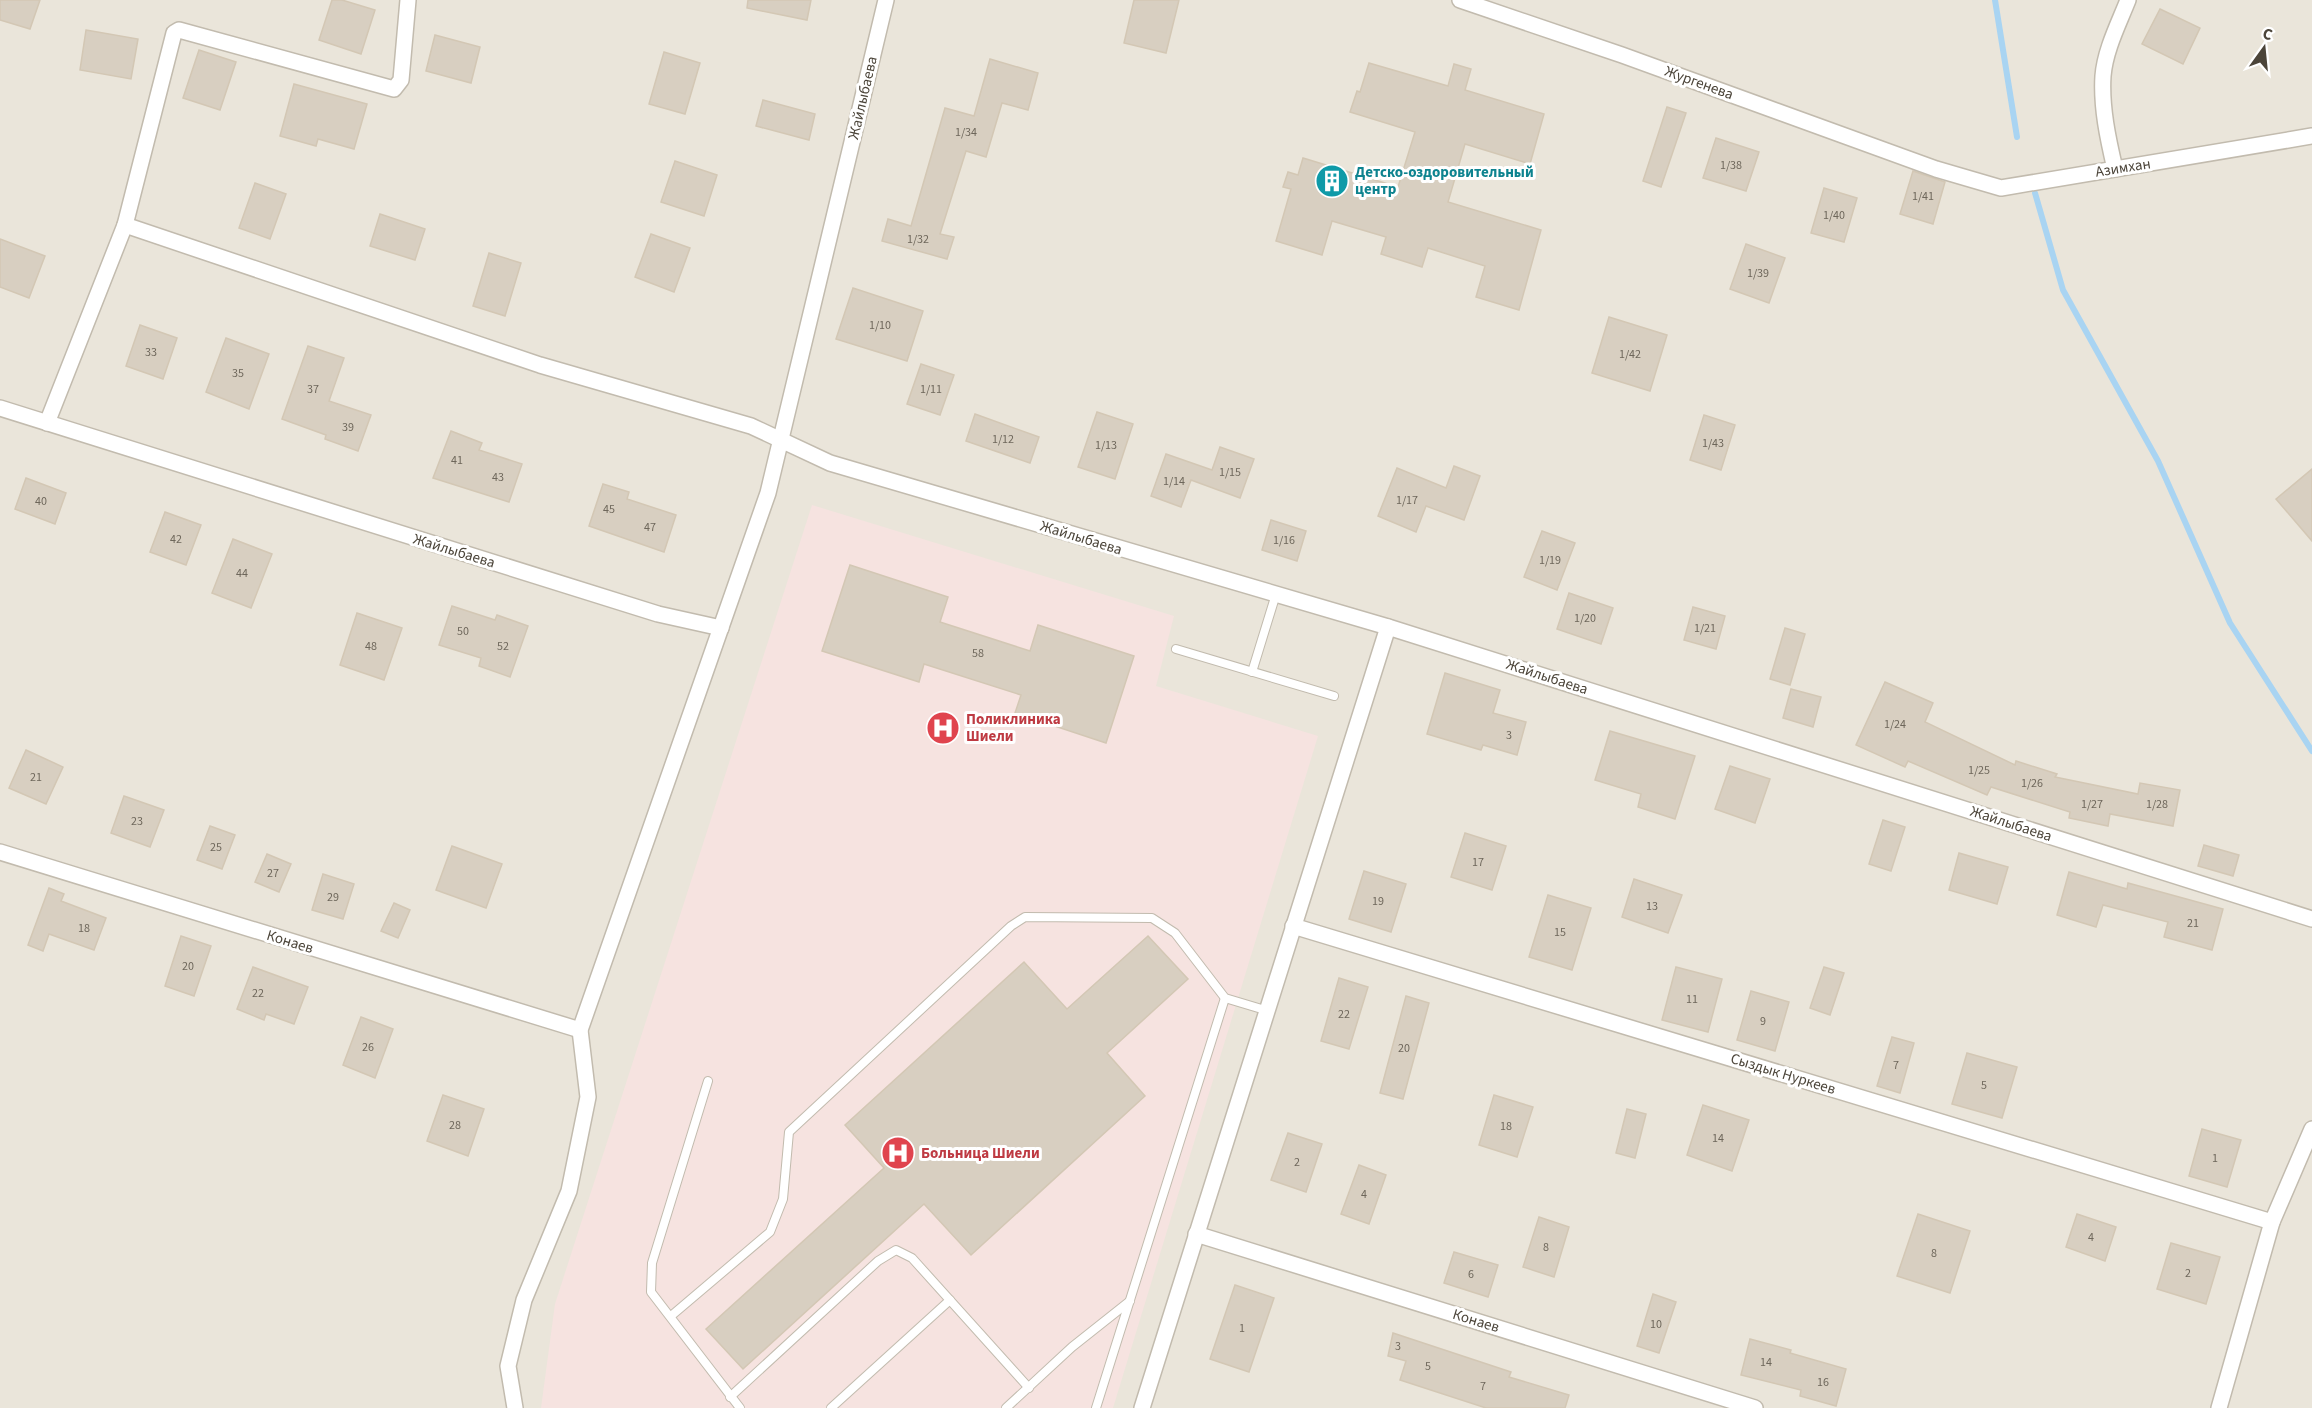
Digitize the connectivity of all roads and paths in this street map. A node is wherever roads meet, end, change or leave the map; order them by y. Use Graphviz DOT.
graph roads {
  1 [pos="408,0"];
  2 [pos="886,0"];
  3 [pos="1460,0"];
  4 [pos="2128,0"];
  5 [pos="2312,136"];
  6 [pos="1936,169"];
  7 [pos="2115,170"];
  8 [pos="125,225"];
  9 [pos="0,408"];
  10 [pos="47,423"];
  11 [pos="781,440"];
  12 [pos="1276,594"];
  13 [pos="1388,627"];
  14 [pos="721,628"];
  15 [pos="1176,649"];
  16 [pos="1252,672"];
  17 [pos="1334,696"];
  18 [pos="0,852"];
  19 [pos="2312,919"];
  20 [pos="1293,926"];
  21 [pos="1225,998"];
  22 [pos="1265,1010"];
  23 [pos="580,1030"];
  24 [pos="708,1081"];
  25 [pos="2312,1129"];
  26 [pos="2272,1222"];
  27 [pos="1196,1234"];
  28 [pos="950,1300"];
  29 [pos="1130,1300"];
  30 [pos="671,1316"];
  31 [pos="1029,1388"];
  32 [pos="730,1397"];
  33 [pos="515,1408"];
  34 [pos="740,1408"];
  35 [pos="831,1408"];
  36 [pos="1006,1408"];
  37 [pos="1096,1408"];
  38 [pos="1142,1408"];
  39 [pos="1755,1408"];
  40 [pos="2219,1408"];
  1 -- 8 [label="street"];
  2 -- 11 [label="street, Жайлыбаева"];
  3 -- 6 [label="street, Жургенева"];
  4 -- 7 [label="street"];
  5 -- 7 [label="street, Азимхан"];
  6 -- 7 [label="street, Азимхан"];
  8 -- 10 [label="street"];
  8 -- 11 [label="street"];
  9 -- 10 [label="street, Жайлыбаева"];
  10 -- 14 [label="street, Жайлыбаева"];
  11 -- 12 [label="street, Жайлыбаева"];
  11 -- 14 [label="street, Жайлыбаева"];
  12 -- 13 [label="street, Жайлыбаева"];
  12 -- 16 [label="lane"];
  13 -- 19 [label="street, Жайлыбаева"];
  13 -- 20 [label="street"];
  14 -- 23 [label="street"];
  15 -- 16 [label="lane"];
  16 -- 17 [label="lane"];
  18 -- 23 [label="street, Конаев"];
  20 -- 22 [label="street"];
  20 -- 26 [label="street, Сыздык Нуркеев"];
  21 -- 22 [label="lane"];
  21 -- 29 [label="lane"];
  21 -- 30 [label="lane"];
  22 -- 27 [label="street"];
  23 -- 33 [label="street"];
  24 -- 30 [label="lane"];
  25 -- 26 [label="street"];
  26 -- 40 [label="street"];
  27 -- 38 [label="street"];
  27 -- 39 [label="street, Конаев"];
  28 -- 31 [label="lane"];
  28 -- 32 [label="lane"];
  28 -- 35 [label="lane"];
  29 -- 31 [label="lane"];
  29 -- 37 [label="lane"];
  30 -- 32 [label="lane"];
  31 -- 36 [label="lane"];
  32 -- 34 [label="lane"];
}
